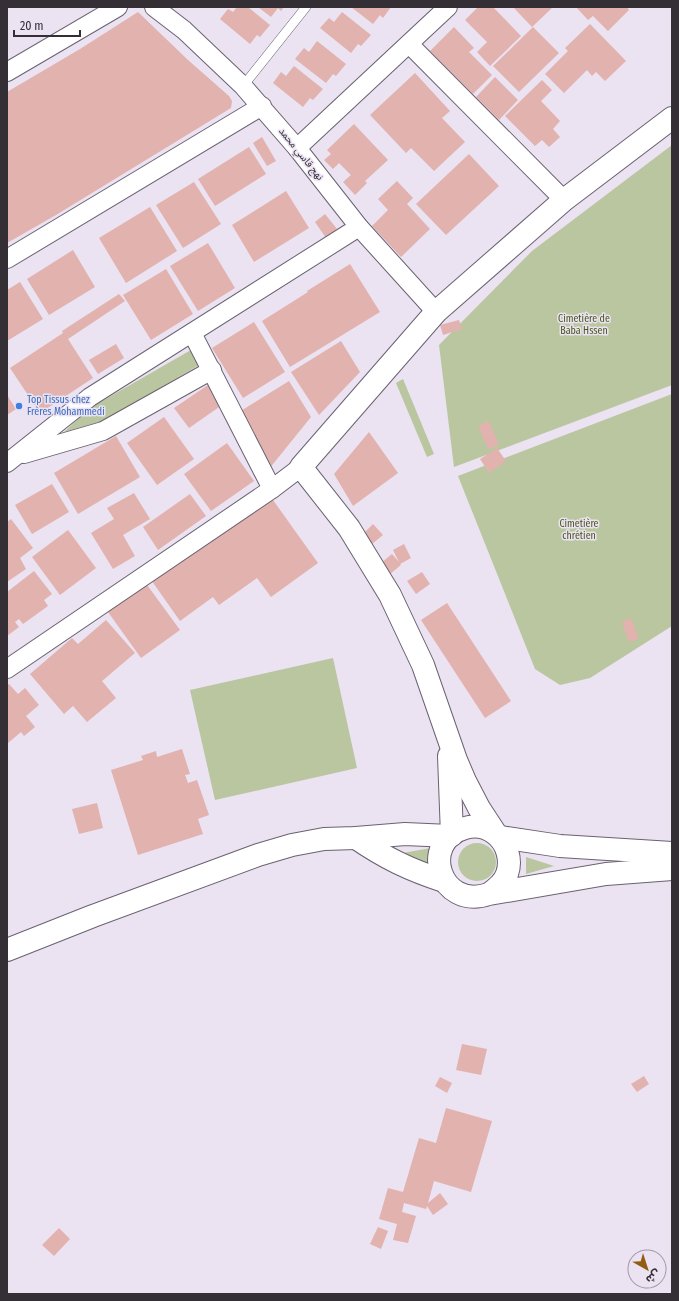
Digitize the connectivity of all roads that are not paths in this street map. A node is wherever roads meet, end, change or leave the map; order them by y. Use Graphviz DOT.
graph roads {
  1 [pos="118,7"];
  2 [pos="154,7"];
  3 [pos="306,7"];
  4 [pos="448,7"];
  5 [pos="409,44"];
  6 [pos="7,72"];
  7 [pos="243,86"];
  8 [pos="262,106"];
  9 [pos="672,118"];
  10 [pos="297,148"];
  11 [pos="564,200"];
  12 [pos="359,227"];
  13 [pos="7,259"];
  14 [pos="436,312"];
  15 [pos="192,333"];
  16 [pos="212,370"];
  17 [pos="10,460"];
  18 [pos="301,467"];
  19 [pos="272,489"];
  20 [pos="7,669"];
  21 [pos="449,739"];
  22 [pos="451,835"];
  23 [pos="498,836"];
  24 [pos="356,838"];
  25 [pos="672,853"];
  26 [pos="672,869"];
  27 [pos="444,880"];
  28 [pos="489,894"];
  29 [pos="7,950"];
  1 -- 6 [label="street"];
  2 -- 7 [label="street, نهج قاسي محمد"];
  3 -- 7 [label="lane"];
  4 -- 5 [label="street"];
  5 -- 10 [label="street"];
  5 -- 11 [label="street"];
  7 -- 8 [label="street, نهج قاسي محمد"];
  8 -- 10 [label="street, نهج قاسي محمد"];
  8 -- 13 [label="street"];
  9 -- 11 [label="main road"];
  10 -- 12 [label="street, نهج قاسي محمد"];
  11 -- 14 [label="main road"];
  12 -- 14 [label="street, نهج قاسي محمد"];
  12 -- 15 [label="street"];
  14 -- 18 [label="main road"];
  15 -- 16 [label="street"];
  15 -- 17 [label="street"];
  16 -- 17 [label="street"];
  16 -- 19 [label="street"];
  18 -- 19 [label="street"];
  18 -- 21 [label="main road"];
  19 -- 20 [label="street"];
  21 -- 22 [label="main road"];
  21 -- 23 [label="main road"];
  22 -- 23 [label="main road"];
  22 -- 24 [label="main road"];
  22 -- 27 [label="main road"];
  23 -- 25 [label="main road"];
  23 -- 28 [label="main road"];
  24 -- 27 [label="main road"];
  24 -- 29 [label="main road"];
  26 -- 28 [label="main road"];
  27 -- 28 [label="main road"];
}
